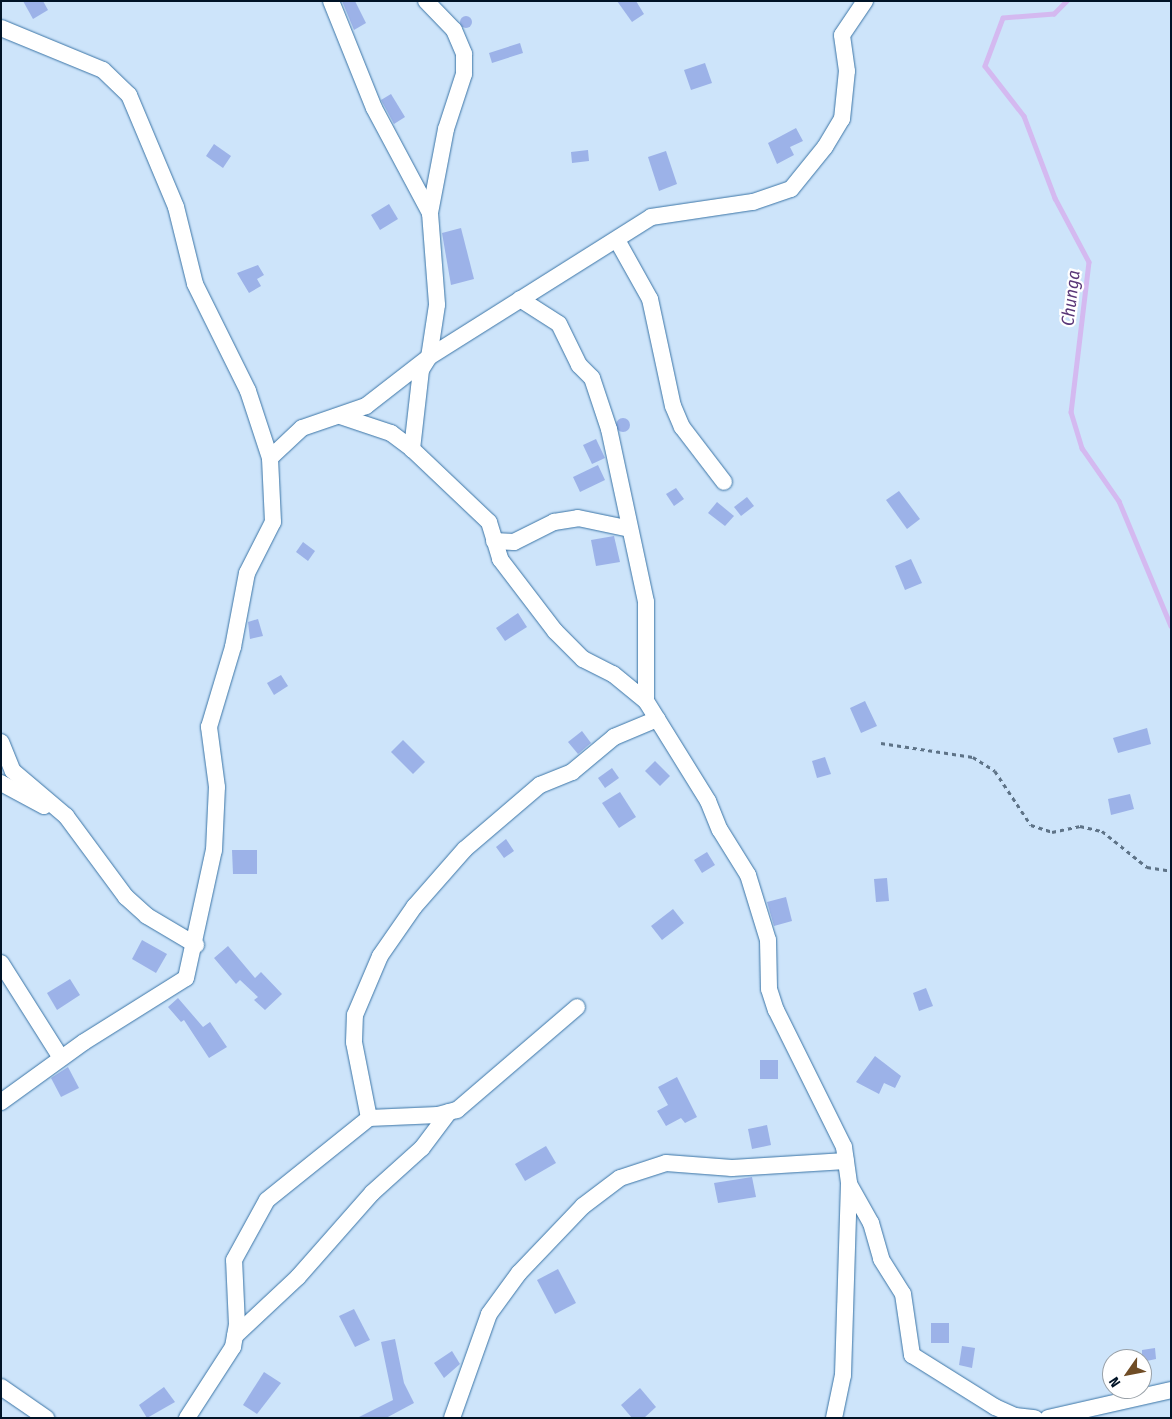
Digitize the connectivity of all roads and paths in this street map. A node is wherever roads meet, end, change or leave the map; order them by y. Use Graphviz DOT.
graph roads {
  1 [pos="331,1"];
  2 [pos="426,1"];
  3 [pos="865,1"];
  4 [pos="1,28"];
  5 [pos="430,213"];
  6 [pos="617,240"];
  7 [pos="520,299"];
  8 [pos="429,357"];
  9 [pos="340,416"];
  10 [pos="412,449"];
  11 [pos="270,458"];
  12 [pos="724,482"];
  13 [pos="630,529"];
  14 [pos="494,541"];
  15 [pos="646,701"];
  16 [pos="657,719"];
  17 [pos="1,742"];
  18 [pos="881,743"];
  19 [pos="1,783"];
  20 [pos="66,816"];
  21 [pos="1171,871"];
  22 [pos="196,945"];
  23 [pos="1,963"];
  24 [pos="577,1007"];
  25 [pos="61,1058"];
  26 [pos="1,1102"];
  27 [pos="449,1112"];
  28 [pos="369,1118"];
  29 [pos="846,1161"];
  30 [pos="849,1184"];
  31 [pos="235,1336"];
  32 [pos="1,1388"];
  33 [pos="1171,1390"];
  34 [pos="46,1418"];
  35 [pos="187,1418"];
  36 [pos="452,1418"];
  37 [pos="834,1418"];
  38 [pos="1035,1418"];
  39 [pos="1048,1418"];
  1 -- 5 [label="street"];
  2 -- 5 [label="street"];
  3 -- 6 [label="street"];
  4 -- 11 [label="street"];
  5 -- 8 [label="street"];
  6 -- 7 [label="street"];
  6 -- 12 [label="street"];
  7 -- 8 [label="street"];
  7 -- 13 [label="street"];
  8 -- 9 [label="street"];
  8 -- 10 [label="street"];
  9 -- 10 [label="street"];
  9 -- 11 [label="street"];
  10 -- 14 [label="street"];
  11 -- 22 [label="street"];
  13 -- 14 [label="street"];
  13 -- 15 [label="street"];
  14 -- 15 [label="street"];
  15 -- 16 [label="street"];
  16 -- 28 [label="street"];
  16 -- 29 [label="street"];
  17 -- 20 [label="street"];
  18 -- 21 [label="path"];
  19 -- 20 [label="street"];
  20 -- 22 [label="street"];
  22 -- 25 [label="street"];
  23 -- 25 [label="street"];
  24 -- 27 [label="street"];
  25 -- 26 [label="street"];
  27 -- 28 [label="street"];
  27 -- 31 [label="street"];
  28 -- 31 [label="street"];
  29 -- 30 [label="street"];
  29 -- 36 [label="street"];
  30 -- 37 [label="street"];
  30 -- 38 [label="street"];
  31 -- 35 [label="street"];
  32 -- 34 [label="street"];
  33 -- 39 [label="street"];
}
